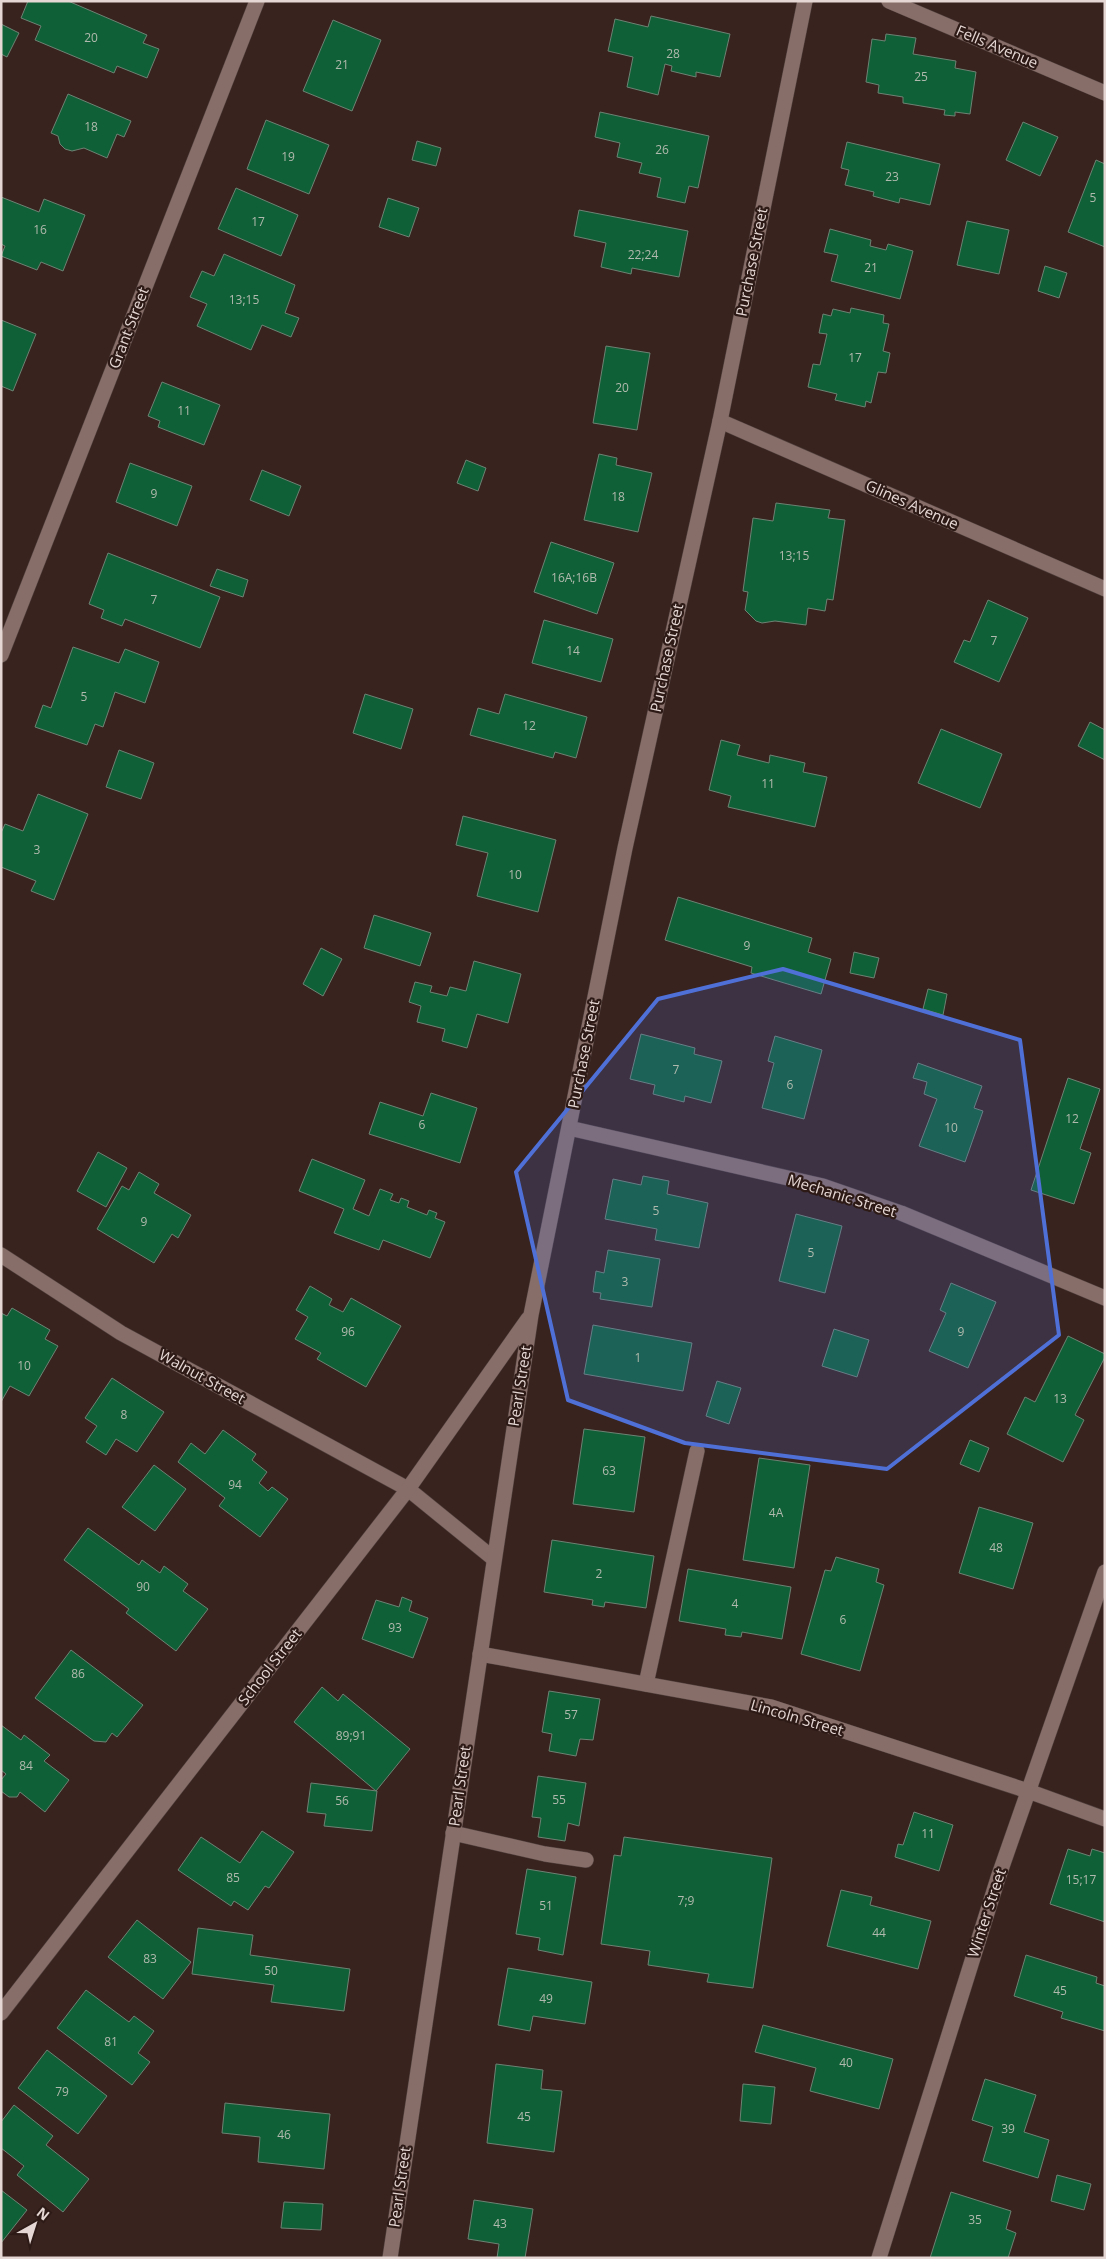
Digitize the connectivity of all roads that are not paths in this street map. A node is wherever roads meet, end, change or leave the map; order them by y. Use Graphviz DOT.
graph roads {
  1 [pos="256,1"];
  2 [pos="805,1"];
  3 [pos="889,1"];
  4 [pos="1105,93"];
  5 [pos="720,421"];
  6 [pos="1105,588"];
  7 [pos="1,655"];
  8 [pos="569,1128"];
  9 [pos="1,1255"];
  10 [pos="1105,1298"];
  11 [pos="531,1315"];
  12 [pos="697,1452"];
  13 [pos="408,1489"];
  14 [pos="494,1559"];
  15 [pos="1105,1572"];
  16 [pos="480,1654"];
  17 [pos="646,1684"];
  18 [pos="1028,1791"];
  19 [pos="1105,1818"];
  20 [pos="453,1833"];
  21 [pos="586,1860"];
  22 [pos="1,2013"];
  23 [pos="390,2258"];
  24 [pos="879,2258"];
  1 -- 7 [label="street, Grant Street"];
  2 -- 5 [label="street, Purchase Street"];
  3 -- 4 [label="street, Fells Avenue"];
  5 -- 6 [label="street, Glines Avenue"];
  5 -- 8 [label="street, Purchase Street"];
  8 -- 10 [label="street, Mechanic Street"];
  8 -- 11 [label="street, Purchase Street"];
  9 -- 13 [label="street, Walnut Street"];
  11 -- 13 [label="street, School Street"];
  11 -- 14 [label="street, Pearl Street"];
  12 -- 17 [label="street"];
  13 -- 14 [label="street, Walnut Street"];
  13 -- 22 [label="street, School Street"];
  14 -- 16 [label="street, Pearl Street"];
  15 -- 18 [label="street, Winter Street"];
  16 -- 17 [label="street, Lincoln Street"];
  16 -- 20 [label="street, Pearl Street"];
  17 -- 18 [label="street, Lincoln Street"];
  18 -- 19 [label="street, Lincoln Street"];
  18 -- 24 [label="street, Winter Street"];
  20 -- 21 [label="street"];
  20 -- 23 [label="street, Pearl Street"];
}
